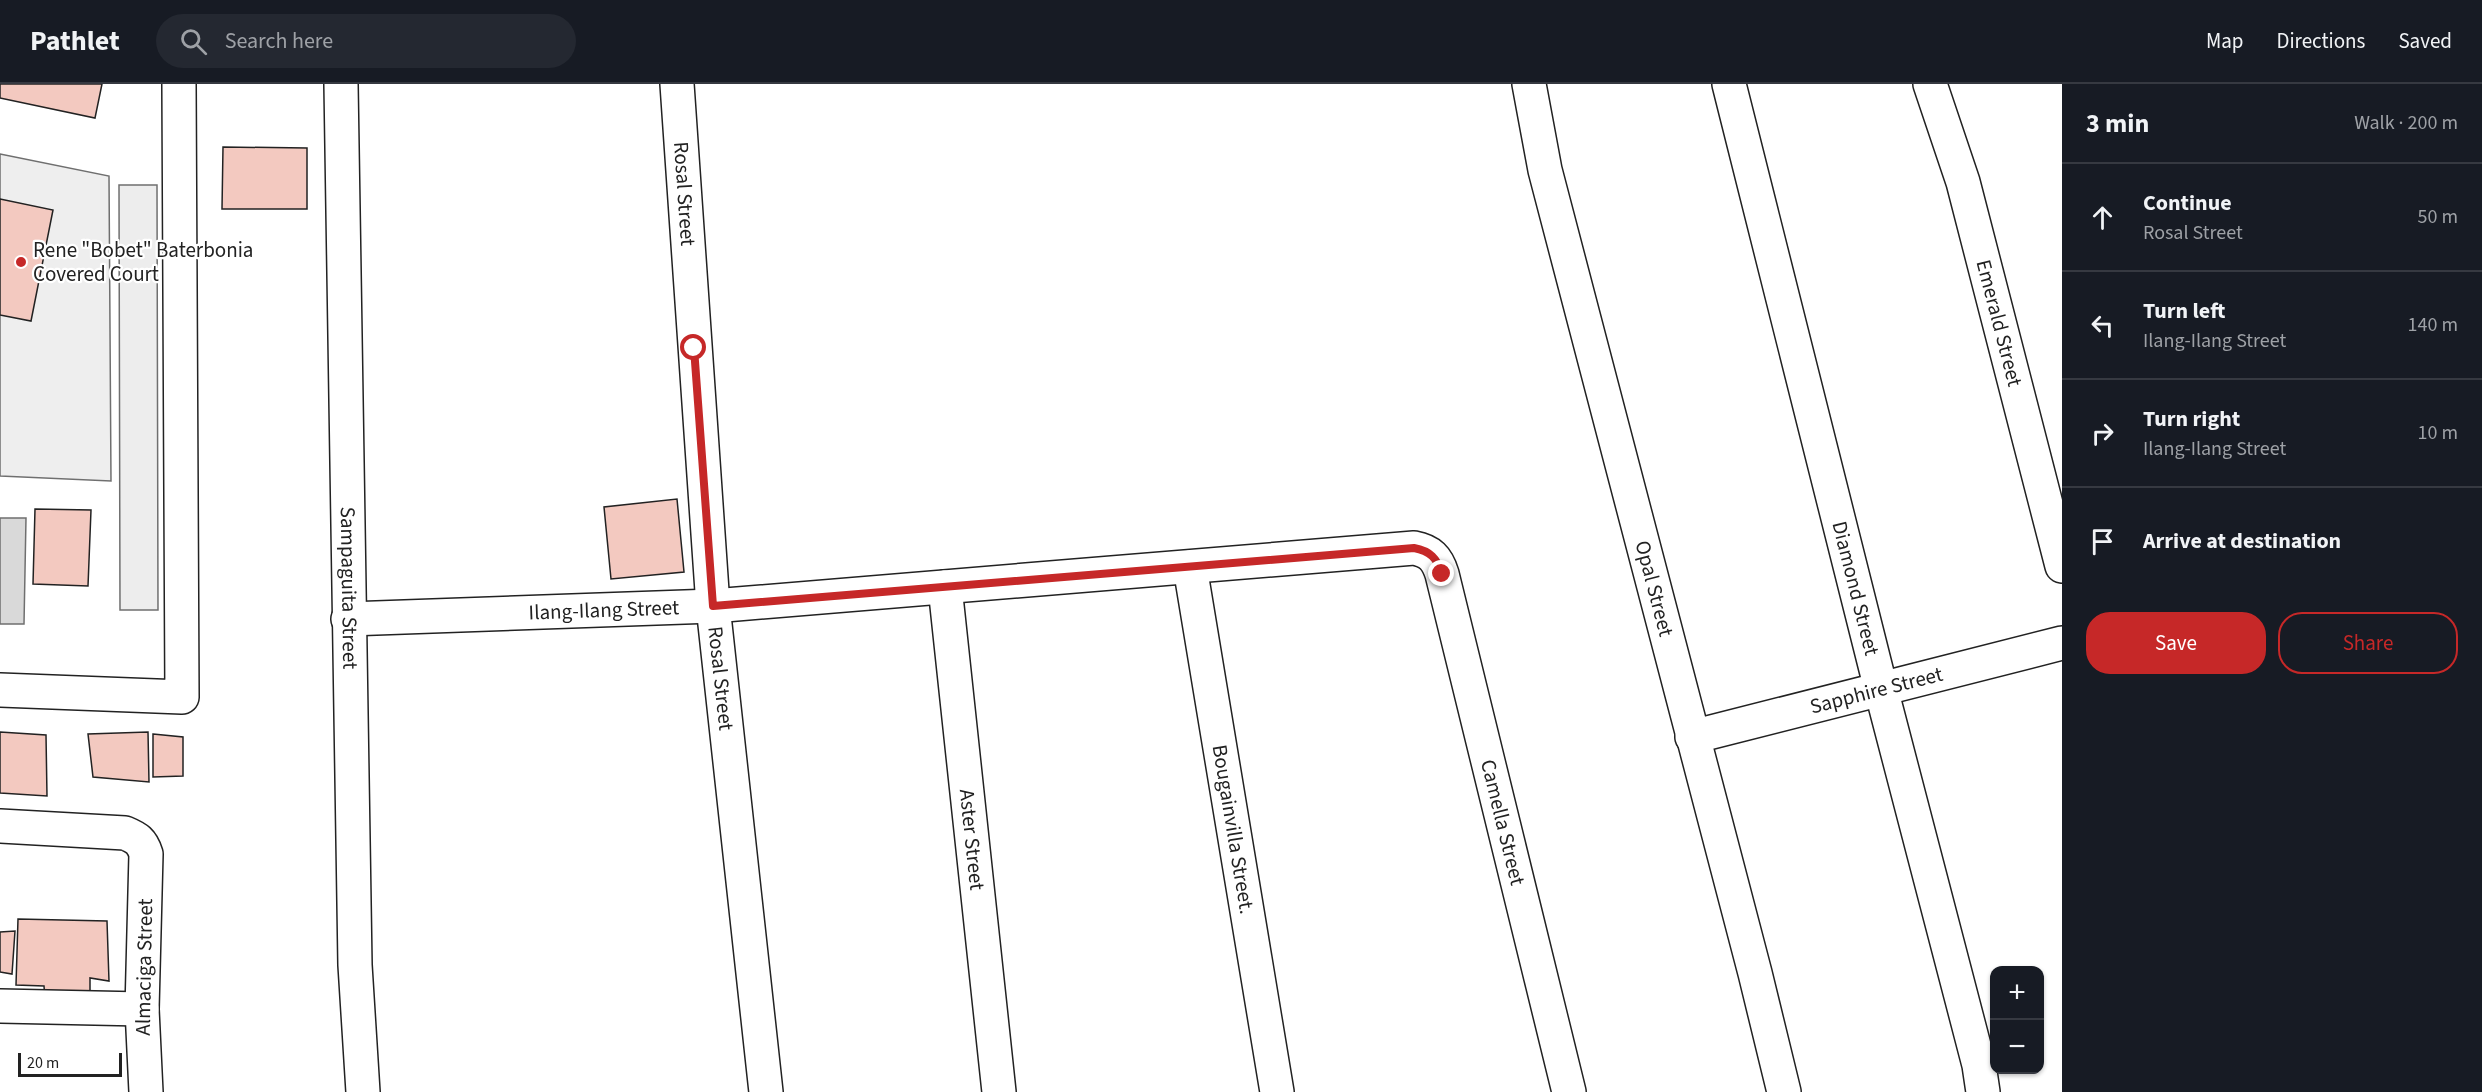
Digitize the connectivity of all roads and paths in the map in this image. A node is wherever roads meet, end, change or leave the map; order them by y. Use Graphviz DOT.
graph roads {
  1 [pos="180,84"];
  2 [pos="341,84"];
  3 [pos="677,84"];
  4 [pos="1529,84"];
  5 [pos="1729,84"];
  6 [pos="1930,84"];
  7 [pos="1433,556"];
  8 [pos="2062,566"];
  9 [pos="1190,567"];
  10 [pos="945,587"];
  11 [pos="713,606"];
  12 [pos="348,619"];
  13 [pos="2062,643"];
  14 [pos="1881,689"];
  15 [pos="0,690"];
  16 [pos="1692,737"];
  17 [pos="0,826"];
  18 [pos="0,1006"];
  19 [pos="142,1009"];
  20 [pos="146,1092"];
  21 [pos="363,1092"];
  22 [pos="766,1092"];
  23 [pos="999,1092"];
  24 [pos="1277,1092"];
  25 [pos="1569,1092"];
  26 [pos="1784,1092"];
  27 [pos="1983,1092"];
  1 -- 15 [label="street"];
  2 -- 12 [label="street, Sampaguita Street"];
  3 -- 11 [label="street, Rosal Street"];
  4 -- 16 [label="street, Opal Street"];
  5 -- 14 [label="street, Diamond Street"];
  6 -- 8 [label="street, Emerald Street"];
  7 -- 9 [label="street, Ilang-Ilang Street"];
  7 -- 25 [label="street, Camella Street"];
  9 -- 10 [label="street, Ilang-Ilang Street"];
  9 -- 24 [label="street, Bougainvilla Street."];
  10 -- 11 [label="street, Ilang-Ilang Street"];
  10 -- 23 [label="street, Aster Street"];
  11 -- 12 [label="street, Ilang-Ilang Street"];
  11 -- 22 [label="street, Rosal Street"];
  12 -- 21 [label="street, Sampaguita Street"];
  13 -- 14 [label="street, Sapphire Street"];
  14 -- 16 [label="street, Sapphire Street"];
  14 -- 27 [label="street, Diamond Street"];
  16 -- 26 [label="street, Opal Street"];
  17 -- 19 [label="street, Almaciga Street"];
  18 -- 19 [label="street"];
  19 -- 20 [label="street, Almaciga Street"];
}
